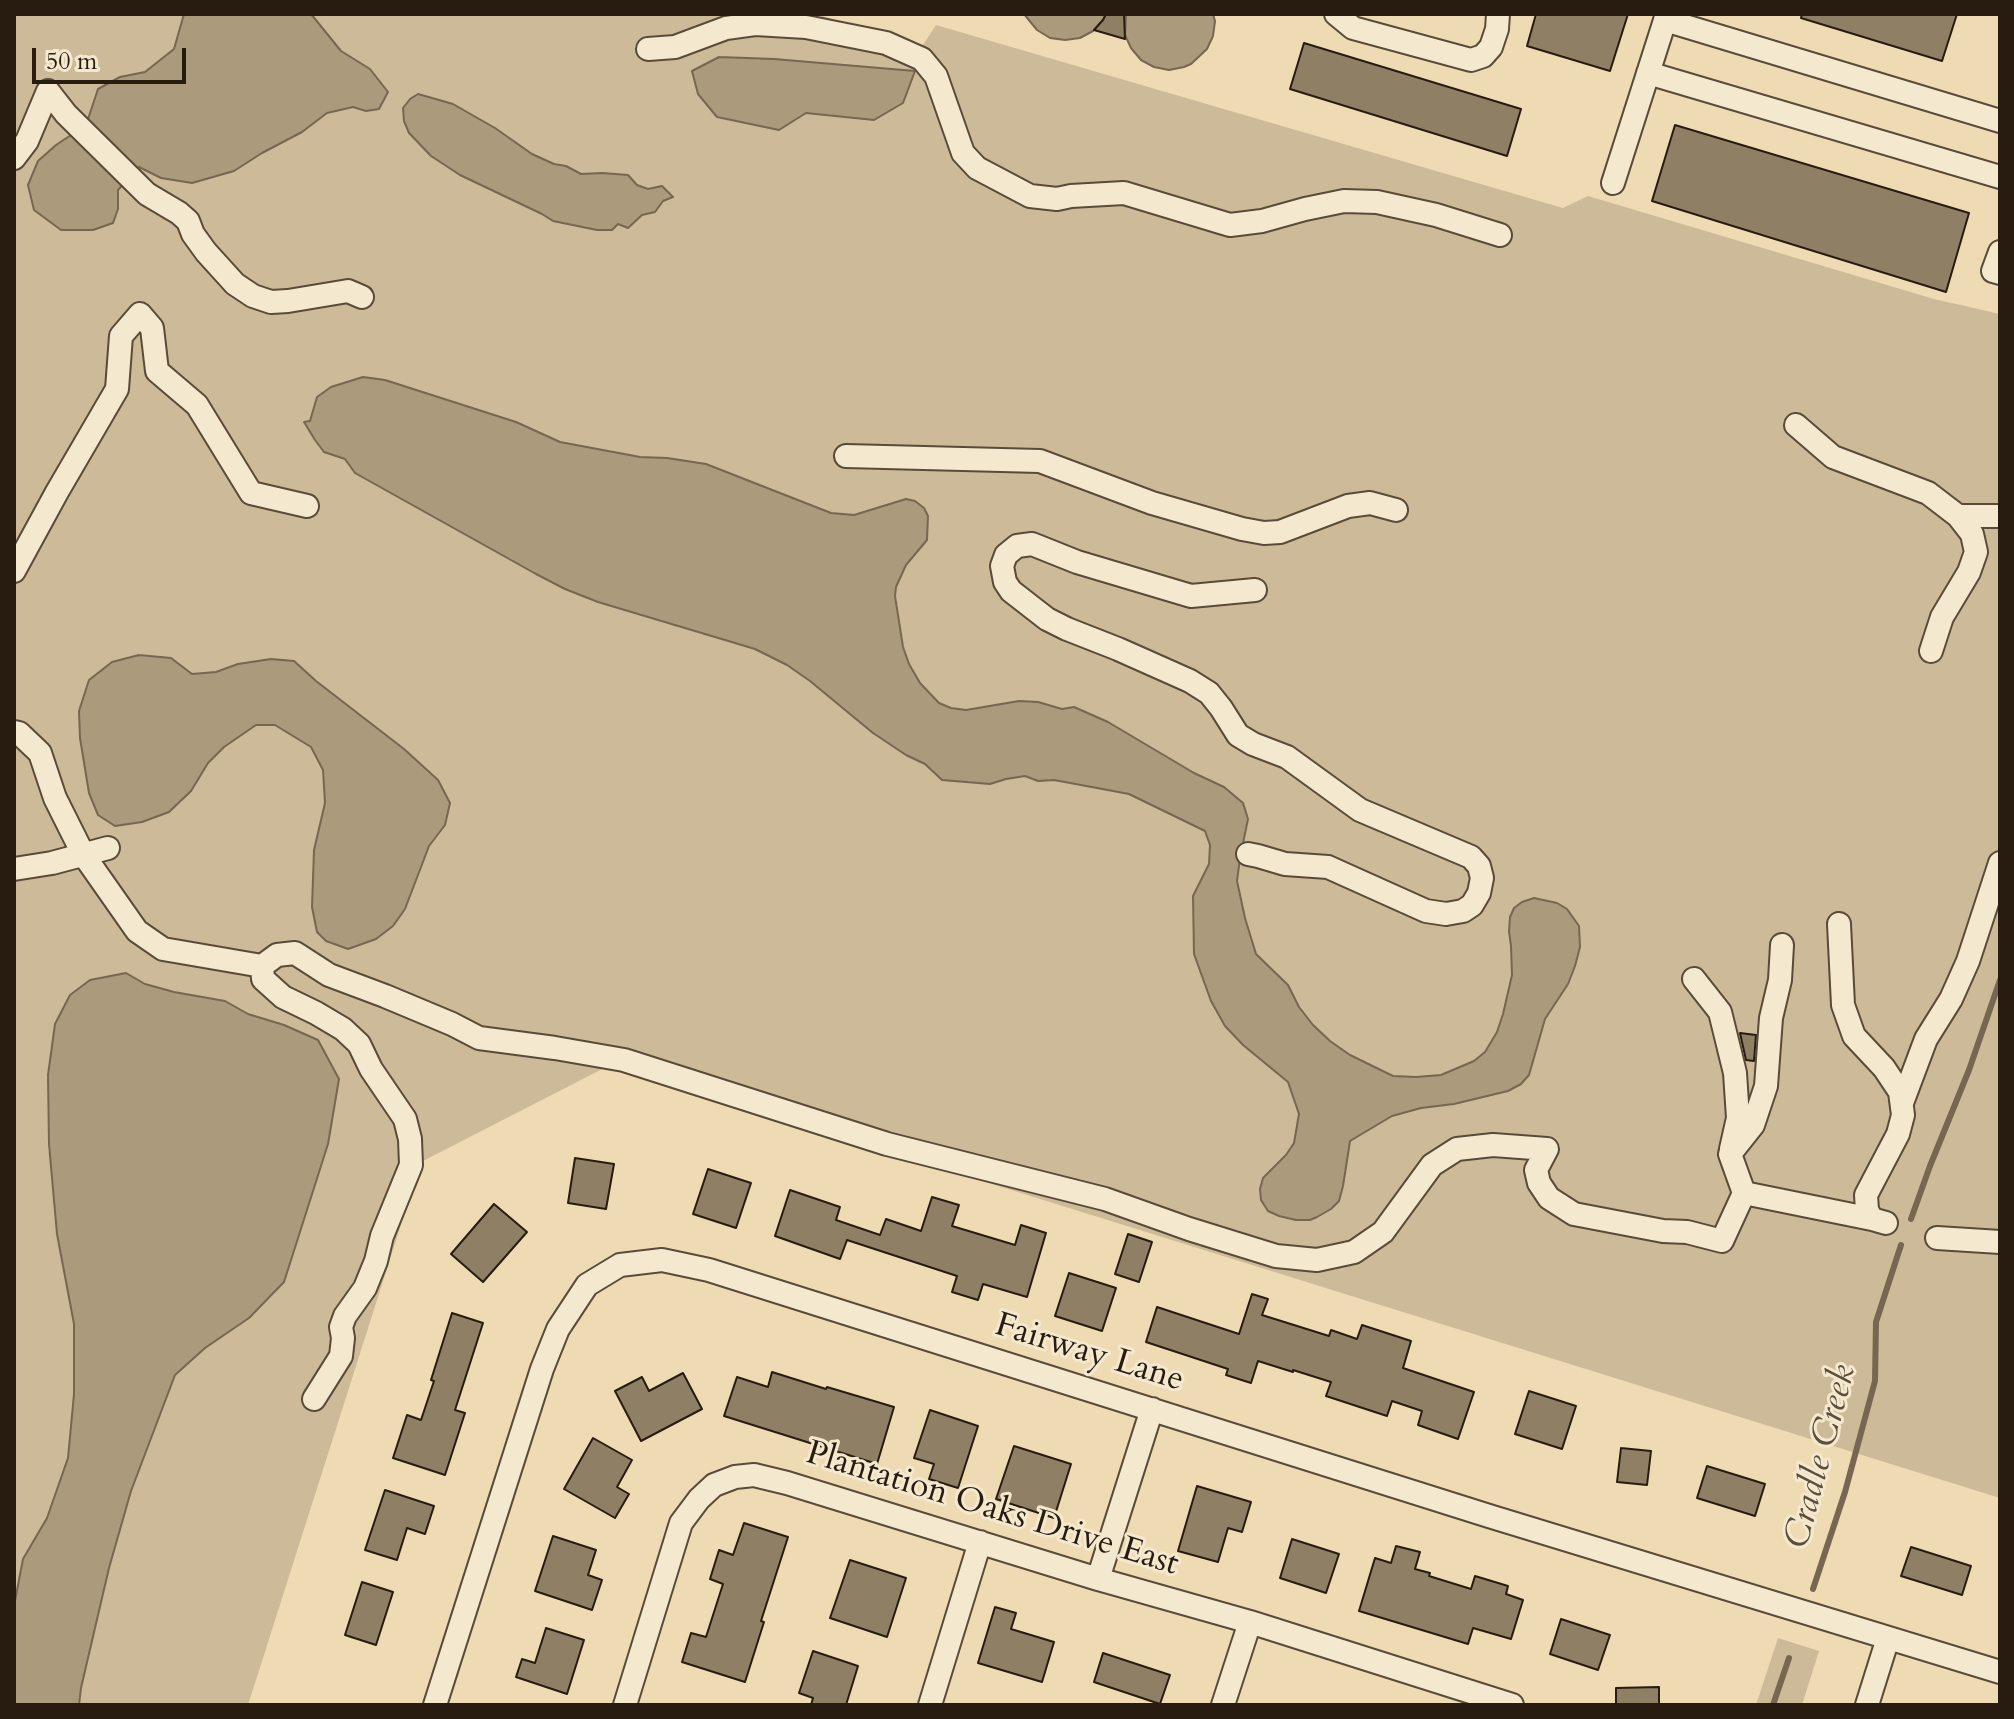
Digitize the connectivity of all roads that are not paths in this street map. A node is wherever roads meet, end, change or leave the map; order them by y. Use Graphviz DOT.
graph roads {
  1 [pos="1336,14"];
  2 [pos="1498,14"];
  3 [pos="1666,17"];
  4 [pos="648,49"];
  5 [pos="1648,73"];
  6 [pos="2000,121"];
  7 [pos="14,158"];
  8 [pos="2000,177"];
  9 [pos="1613,183"];
  10 [pos="1500,235"];
  11 [pos="2000,252"];
  12 [pos="2000,273"];
  13 [pos="362,297"];
  14 [pos="1796,425"];
  15 [pos="846,456"];
  16 [pos="307,506"];
  17 [pos="1396,510"];
  18 [pos="1958,516"];
  19 [pos="2000,516"];
  20 [pos="14,571"];
  21 [pos="1255,590"];
  22 [pos="1931,651"];
  23 [pos="14,732"];
  24 [pos="108,848"];
  25 [pos="83,854"];
  26 [pos="1248,854"];
  27 [pos="2000,863"];
  28 [pos="14,869"];
  29 [pos="1839,924"];
  30 [pos="1782,945"];
  31 [pos="262,966"];
  32 [pos="1694,979"];
  33 [pos="1902,1103"];
  34 [pos="1730,1154"];
  35 [pos="1744,1193"];
  36 [pos="1937,1238"];
  37 [pos="2000,1242"];
  38 [pos="314,1399"];
  39 [pos="1152,1409"];
  40 [pos="980,1542"];
  41 [pos="1098,1579"];
  42 [pos="1250,1622"];
  43 [pos="1888,1638"];
  44 [pos="2000,1672"];
  45 [pos="435,1705"];
  46 [pos="625,1705"];
  47 [pos="930,1705"];
  48 [pos="1223,1705"];
  49 [pos="1512,1705"];
  50 [pos="1867,1705"];
  1 -- 2 [label="street"];
  3 -- 5 [label="street"];
  3 -- 6 [label="street"];
  4 -- 10 [label="street"];
  5 -- 8 [label="street"];
  5 -- 9 [label="street"];
  7 -- 13 [label="street"];
  11 -- 12 [label="street"];
  14 -- 18 [label="street"];
  15 -- 17 [label="street"];
  16 -- 20 [label="street"];
  18 -- 19 [label="street"];
  18 -- 22 [label="street"];
  21 -- 26 [label="street"];
  23 -- 25 [label="street"];
  24 -- 25 [label="street"];
  25 -- 28 [label="street"];
  25 -- 31 [label="street"];
  27 -- 33 [label="street"];
  29 -- 33 [label="street"];
  30 -- 34 [label="street"];
  31 -- 35 [label="street"];
  31 -- 38 [label="street"];
  32 -- 34 [label="street"];
  33 -- 35 [label="street"];
  34 -- 35 [label="street"];
  36 -- 37 [label="street"];
  39 -- 41 [label="street"];
  39 -- 43 [label="street, Fairway Lane"];
  39 -- 45 [label="street, Fairway Lane"];
  40 -- 41 [label="street, Plantation Oaks Drive East"];
  40 -- 46 [label="street, Plantation Oaks Drive East"];
  40 -- 47 [label="street"];
  41 -- 42 [label="street, Plantation Oaks Drive East"];
  42 -- 48 [label="street"];
  42 -- 49 [label="street, Plantation Oaks Drive East"];
  43 -- 44 [label="street, Fairway Lane"];
  43 -- 50 [label="street"];
}
